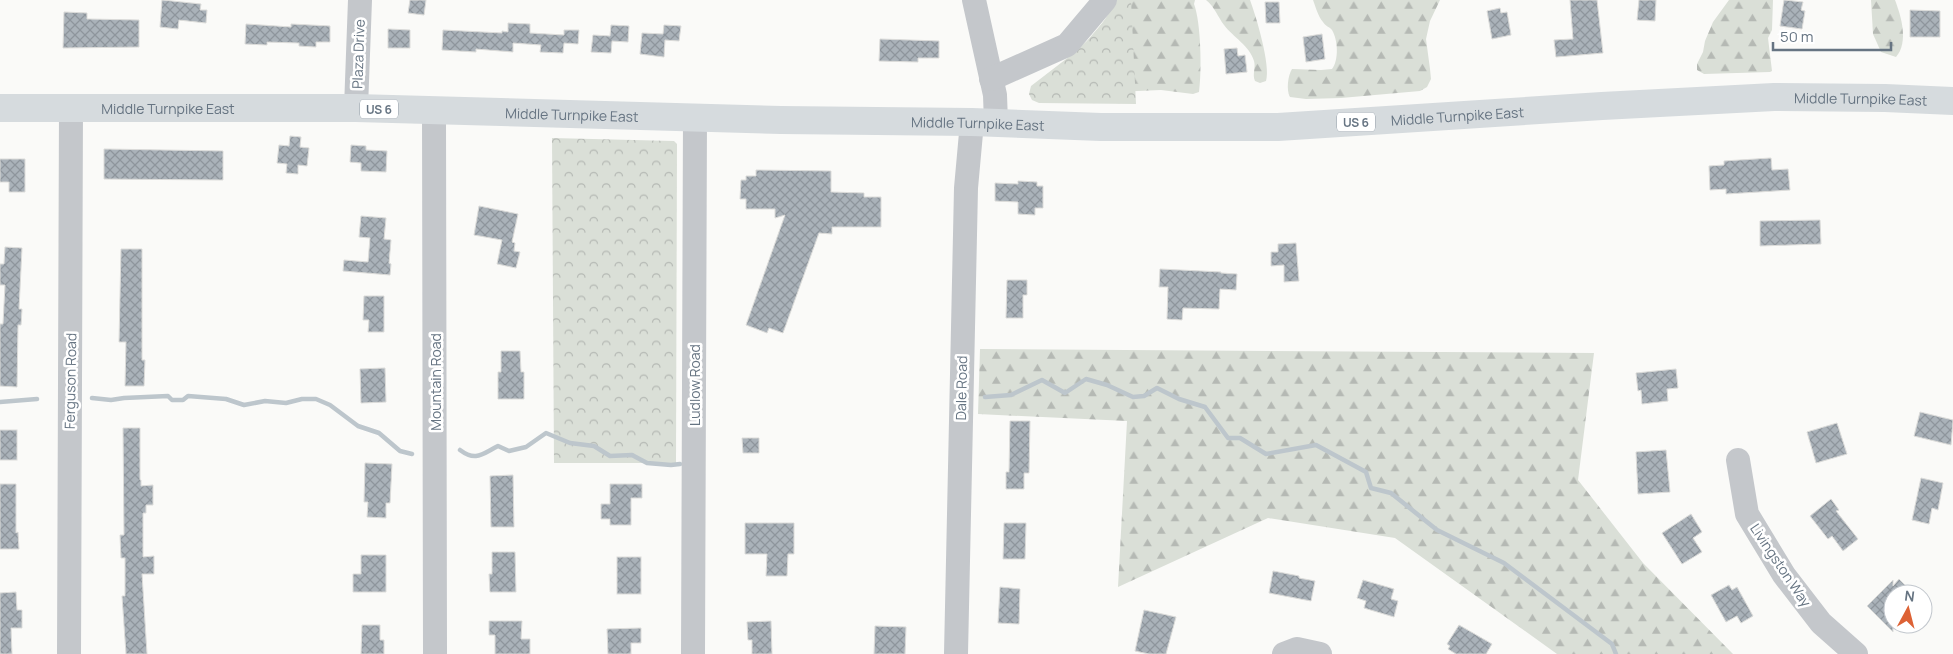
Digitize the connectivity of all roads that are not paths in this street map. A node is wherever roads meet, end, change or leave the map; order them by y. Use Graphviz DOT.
graph roads {
  1 [pos="360,0"];
  2 [pos="974,0"];
  3 [pos="1104,0"];
  4 [pos="991,79"];
  5 [pos="1953,101"];
  6 [pos="0,108"];
  7 [pos="71,108"];
  8 [pos="356,108"];
  9 [pos="434,111"];
  10 [pos="695,117"];
  11 [pos="984,123"];
  12 [pos="1738,460"];
  13 [pos="68,654"];
  14 [pos="435,654"];
  15 [pos="693,654"];
  16 [pos="956,654"];
  17 [pos="1284,654"];
  18 [pos="1320,654"];
  19 [pos="1856,654"];
  1 -- 8 [label="street, Plaza Drive"];
  2 -- 4 [label="street, Dale Road"];
  3 -- 4 [label="street"];
  4 -- 11 [label="street, Dale Road"];
  5 -- 11 [label="main road, Middle Turnpike East / US 6"];
  6 -- 7 [label="main road, Middle Turnpike East / US 6"];
  7 -- 8 [label="main road, Middle Turnpike East / US 6"];
  7 -- 13 [label="street, Ferguson Road"];
  8 -- 9 [label="main road, Middle Turnpike East / US 6"];
  9 -- 10 [label="main road, Middle Turnpike East / US 6"];
  9 -- 14 [label="street, Mountain Road"];
  10 -- 11 [label="main road, Middle Turnpike East / US 6"];
  10 -- 15 [label="street, Ludlow Road"];
  11 -- 16 [label="street, Dale Road"];
  12 -- 19 [label="street, Livingston Way"];
  17 -- 18 [label="street"];
}
